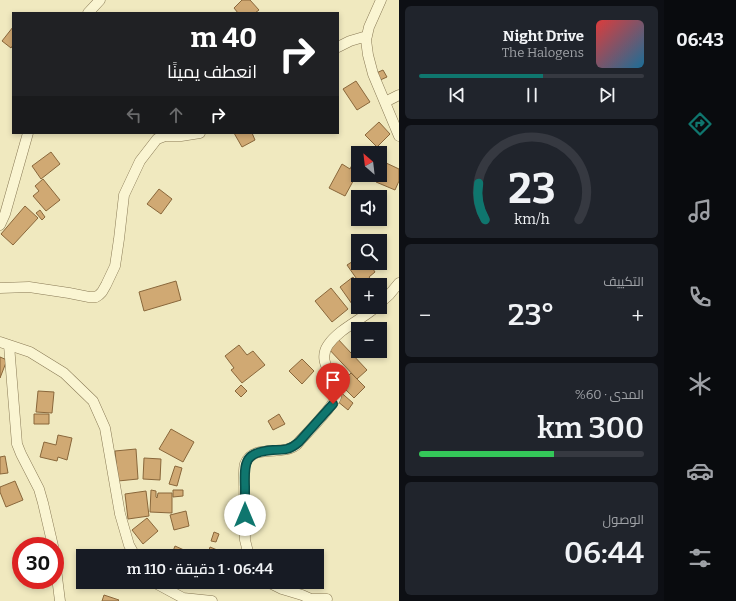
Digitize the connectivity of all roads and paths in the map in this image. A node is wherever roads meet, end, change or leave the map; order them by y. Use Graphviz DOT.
graph roads {
  1 [pos="100,0"];
  2 [pos="381,0"];
  3 [pos="89,12"];
  4 [pos="367,36"];
  5 [pos="339,46"];
  6 [pos="399,95"];
  7 [pos="385,102"];
  8 [pos="28,134"];
  9 [pos="194,134"];
  10 [pos="399,136"];
  11 [pos="0,225"];
  12 [pos="399,283"];
  13 [pos="0,288"];
  14 [pos="387,297"];
  15 [pos="368,314"];
  16 [pos="5,344"];
  17 [pos="50,537"];
  18 [pos="131,549"];
  19 [pos="247,549"];
  20 [pos="58,589"];
  21 [pos="166,589"];
  22 [pos="282,589"];
  23 [pos="328,600"];
  24 [pos="60,601"];
  25 [pos="212,601"];
  26 [pos="316,601"];
  1 -- 3 [label="street"];
  2 -- 4 [label="street"];
  4 -- 5 [label="street"];
  4 -- 7 [label="street"];
  6 -- 7 [label="street"];
  7 -- 10 [label="street"];
  8 -- 11 [label="street"];
  9 -- 13 [label="street"];
  12 -- 14 [label="street"];
  15 -- 19 [label="street"];
  16 -- 17 [label="street"];
  16 -- 18 [label="street"];
  20 -- 24 [label="street"];
  21 -- 25 [label="street"];
  22 -- 23 [label="street"];
  23 -- 26 [label="street"];
}
